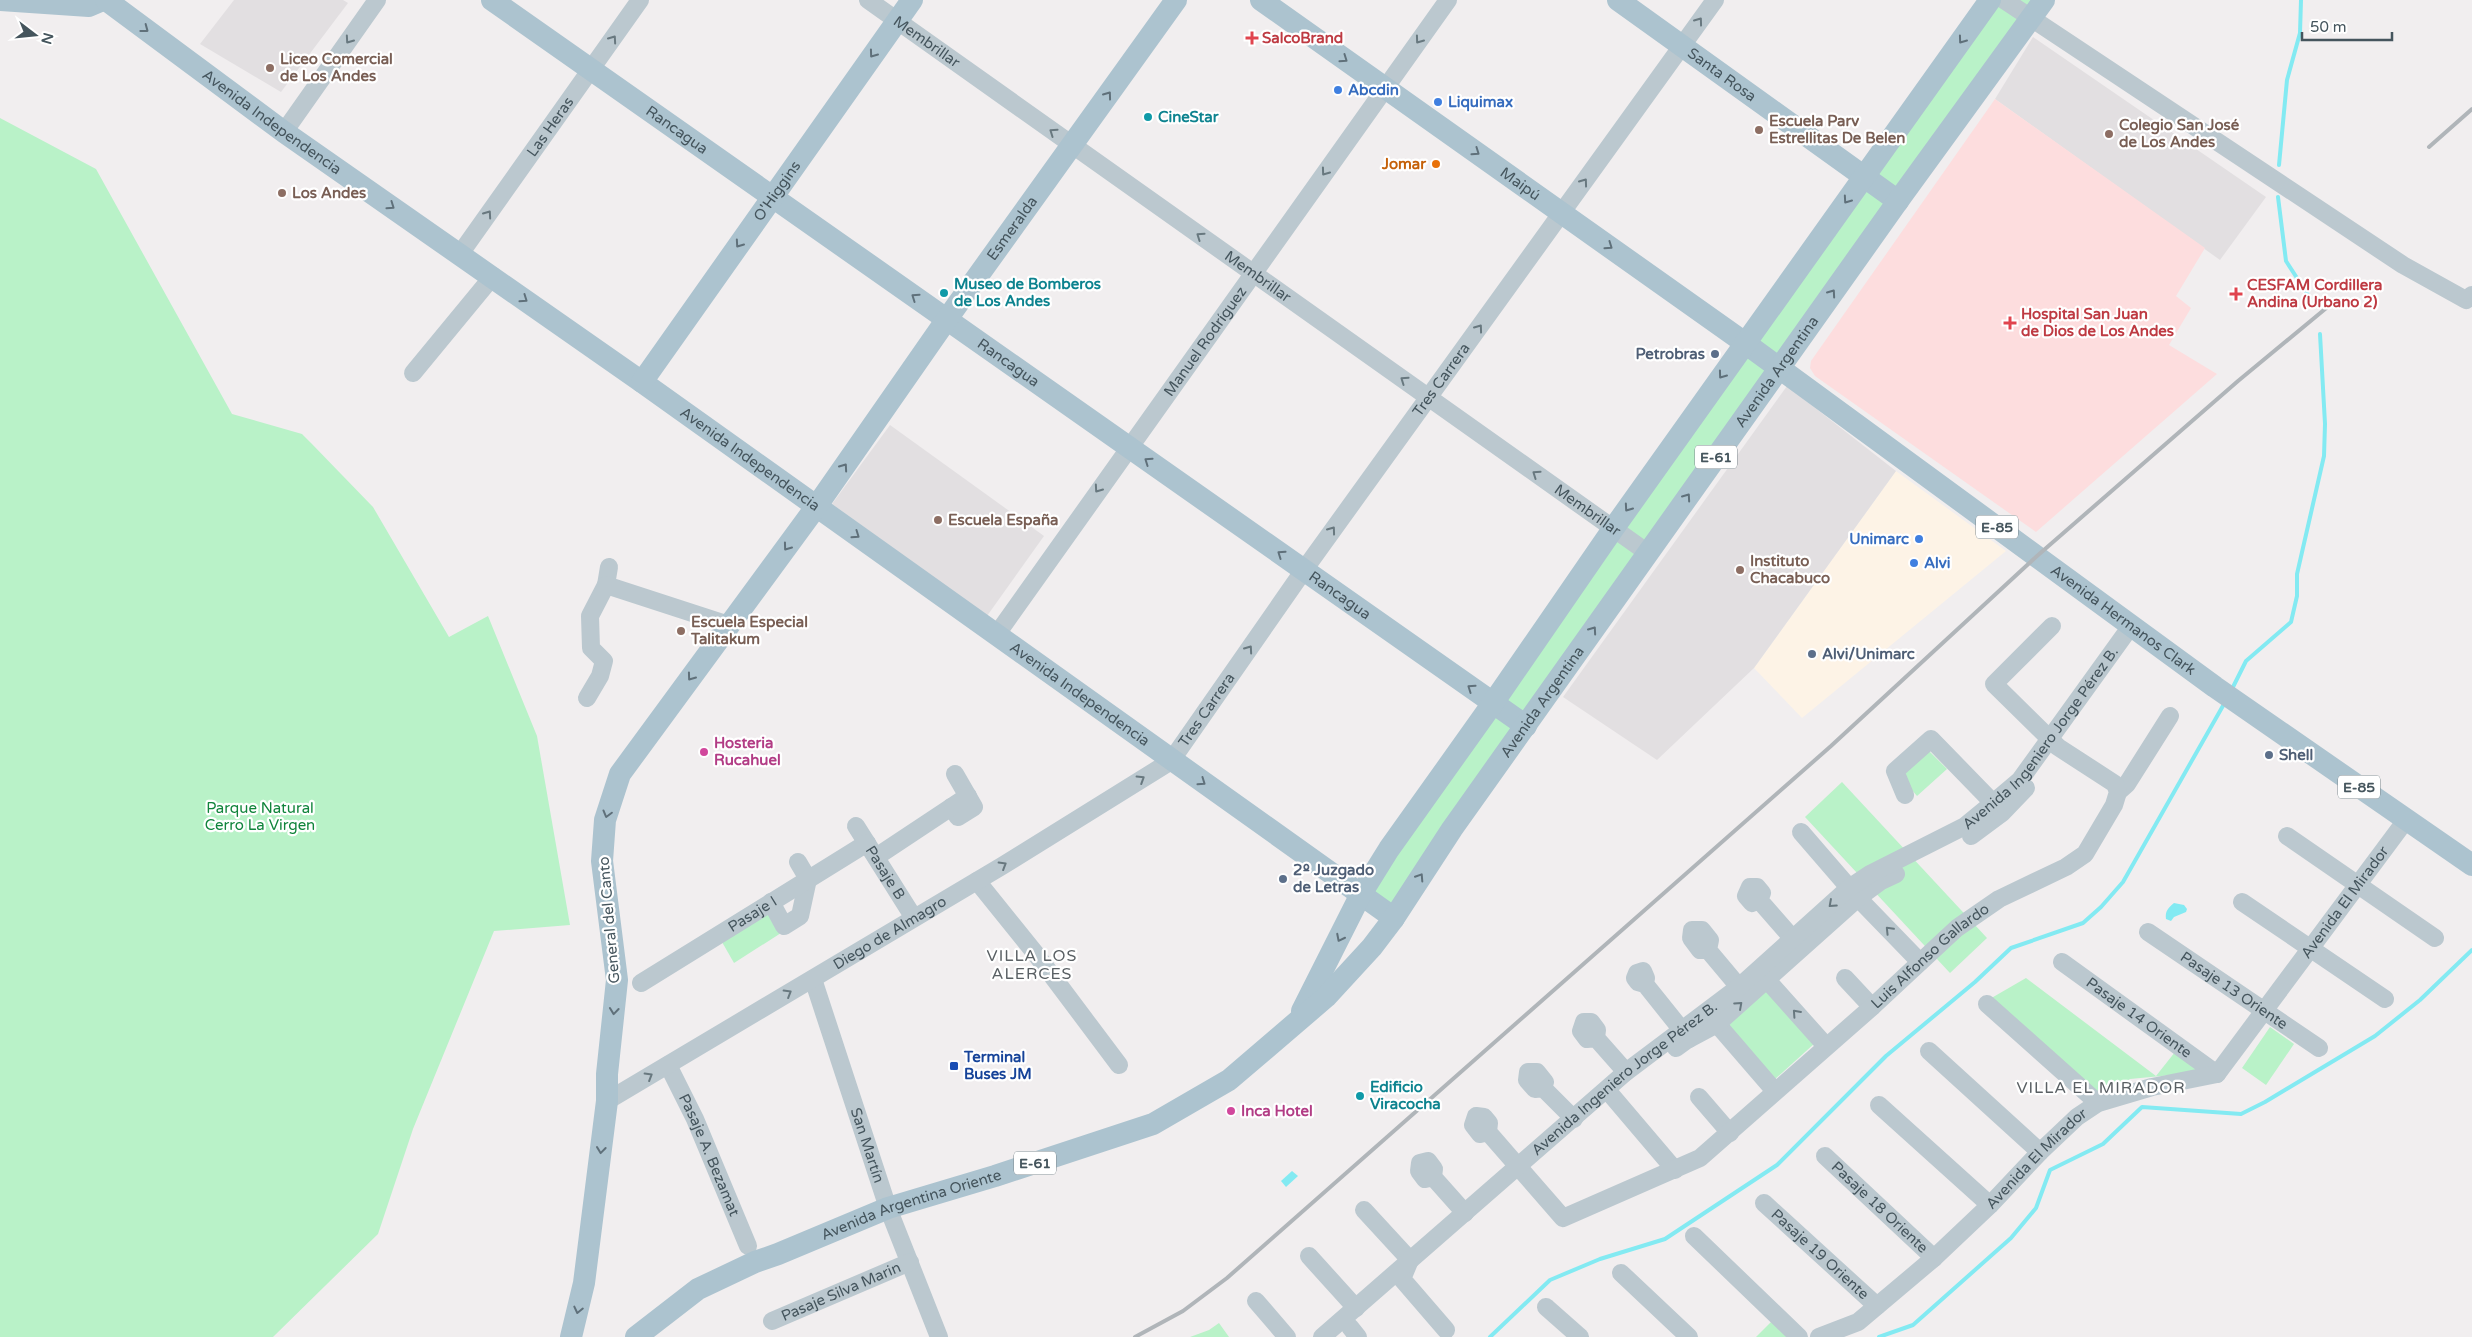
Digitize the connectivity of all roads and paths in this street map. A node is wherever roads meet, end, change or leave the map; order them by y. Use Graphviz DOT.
graph roads {
  1 [pos="0,0"];
  2 [pos="105,0"];
  3 [pos="377,0"];
  4 [pos="492,0"];
  5 [pos="640,0"];
  6 [pos="868,0"];
  7 [pos="912,0"];
  8 [pos="1176,0"];
  9 [pos="1261,0"];
  10 [pos="1448,0"];
  11 [pos="1618,0"];
  12 [pos="1715,0"];
  13 [pos="1990,0"];
  14 [pos="2004,0"];
  15 [pos="2044,0"];
  16 [pos="2030,19"];
  17 [pos="897,20"];
  18 [pos="1682,46"];
  19 [pos="591,69"];
  20 [pos="1385,88"];
  21 [pos="284,132"];
  22 [pos="1072,145"];
  23 [pos="1864,176"];
  24 [pos="772,196"];
  25 [pos="1898,201"];
  26 [pos="1561,213"];
  27 [pos="460,254"];
  28 [pos="1252,273"];
  29 [pos="493,276"];
  30 [pos="2469,298"];
  31 [pos="947,319"];
  32 [pos="1745,343"];
  33 [pos="1780,368"];
  34 [pos="414,373"];
  35 [pos="642,382"];
  36 [pos="1428,398"];
  37 [pos="1128,447"];
  38 [pos="816,507"];
  39 [pos="1613,529"];
  40 [pos="1648,553"];
  41 [pos="1304,570"];
  42 [pos="729,625"];
  43 [pos="2052,626"];
  44 [pos="2136,629"];
  45 [pos="997,634"];
  46 [pos="587,698"];
  47 [pos="1494,703"];
  48 [pos="2170,716"];
  49 [pos="1526,726"];
  50 [pos="2054,744"];
  51 [pos="1171,761"];
  52 [pos="955,774"];
  53 [pos="2118,792"];
  54 [pos="1905,795"];
  55 [pos="1998,808"];
  56 [pos="2406,820"];
  57 [pos="856,826"];
  58 [pos="1801,832"];
  59 [pos="2287,836"];
  60 [pos="871,850"];
  61 [pos="798,862"];
  62 [pos="2472,865"];
  63 [pos="808,879"];
  64 [pos="976,881"];
  65 [pos="2359,884"];
  66 [pos="1853,893"];
  67 [pos="1361,894"];
  68 [pos="1759,900"];
  69 [pos="771,902"];
  70 [pos="2242,902"];
  71 [pos="914,918"];
  72 [pos="1394,918"];
  73 [pos="2148,932"];
  74 [pos="2435,938"];
  75 [pos="1797,944"];
  76 [pos="2312,949"];
  77 [pos="1708,950"];
  78 [pos="1920,962"];
  79 [pos="2062,962"];
  80 [pos="1845,978"];
  81 [pos="813,979"];
  82 [pos="1766,980"];
  83 [pos="641,983"];
  84 [pos="1645,984"];
  85 [pos="1739,987"];
  86 [pos="2385,999"];
  87 [pos="1987,1004"];
  88 [pos="1872,1007"];
  89 [pos="2264,1012"];
  90 [pos="1717,1024"];
  91 [pos="1294,1026"];
  92 [pos="1686,1034"];
  93 [pos="1596,1038"];
  94 [pos="1826,1046"];
  95 [pos="2319,1048"];
  96 [pos="1929,1051"];
  97 [pos="668,1065"];
  98 [pos="1119,1065"];
  99 [pos="1626,1072"];
  100 [pos="2217,1074"];
  101 [pos="1543,1088"];
  102 [pos="1774,1090"];
  103 [pos="1611,1094"];
  104 [pos="1699,1097"];
  105 [pos="607,1101"];
  106 [pos="2098,1103"];
  107 [pos="1879,1105"];
  108 [pos="1574,1119"];
  109 [pos="1488,1132"];
  110 [pos="1730,1133"];
  111 [pos="2040,1152"];
  112 [pos="1825,1156"];
  113 [pos="1521,1170"];
  114 [pos="1675,1170"];
  115 [pos="1433,1176"];
  116 [pos="1764,1203"];
  117 [pos="1990,1205"];
  118 [pos="888,1208"];
  119 [pos="1364,1210"];
  120 [pos="1465,1213"];
  121 [pos="1694,1236"];
  122 [pos="748,1246"];
  123 [pos="1309,1256"];
  124 [pos="1934,1258"];
  125 [pos="1410,1260"];
  126 [pos="910,1262"];
  127 [pos="1621,1273"];
  128 [pos="1402,1279"];
  129 [pos="1256,1301"];
  130 [pos="1546,1306"];
  131 [pos="1877,1306"];
  132 [pos="1356,1308"];
  133 [pos="772,1321"];
  134 [pos="1446,1330"];
  135 [pos="1349,1334"];
  136 [pos="571,1337"];
  137 [pos="636,1337"];
  138 [pos="939,1337"];
  139 [pos="1287,1337"];
  140 [pos="1322,1337"];
  141 [pos="1580,1337"];
  142 [pos="1689,1337"];
  143 [pos="1799,1337"];
  144 [pos="1819,1337"];
  1 -- 2 [label="main road"];
  2 -- 21 [label="main road, Avenida Independencia, one-way"];
  3 -- 21 [label="street, one-way"];
  4 -- 19 [label="main road, Rancagua"];
  19 -- 5 [label="street, Las Heras, one-way"];
  6 -- 17 [label="street, Membrillar"];
  7 -- 17 [label="main road, O'Higgins"];
  22 -- 8 [label="main road, Esmeralda, one-way"];
  9 -- 20 [label="main road, Maipú, one-way"];
  10 -- 20 [label="street, Manuel Rodríguez, one-way"];
  11 -- 18 [label="main road, Santa Rosa"];
  18 -- 12 [label="street, Tres Carrera, one-way"];
  13 -- 23 [label="main road, E-61, one-way"];
  14 -- 16 [label="street"];
  15 -- 16 [label="main road, Avenida Argentina / E-61"];
  16 -- 25 [label="main road, Avenida Argentina / E-61"];
  16 -- 30 [label="street"];
  22 -- 17 [label="street, Membrillar, one-way"];
  17 -- 24 [label="main road, O'Higgins, one-way"];
  18 -- 23 [label="main road, Santa Rosa"];
  26 -- 18 [label="street, Tres Carrera, one-way"];
  19 -- 24 [label="main road, Rancagua"];
  27 -- 19 [label="street, Las Heras, one-way"];
  20 -- 26 [label="main road, Maipú, one-way"];
  20 -- 28 [label="street, Manuel Rodríguez, one-way"];
  21 -- 27 [label="main road, Avenida Independencia, one-way"];
  28 -- 22 [label="street, Membrillar, one-way"];
  22 -- 31 [label="main road, Esmeralda"];
  23 -- 25 [label="main road, Santa Rosa"];
  23 -- 32 [label="main road, E-61, one-way"];
  31 -- 24 [label="main road, Rancagua, one-way"];
  24 -- 35 [label="main road, O'Higgins, one-way"];
  33 -- 25 [label="main road, Avenida Argentina / E-61, one-way"];
  26 -- 32 [label="main road, Maipú, one-way"];
  36 -- 26 [label="street, Tres Carrera, one-way"];
  27 -- 29 [label="main road, Avenida Independencia"];
  36 -- 28 [label="street, Membrillar, one-way"];
  28 -- 37 [label="street, Manuel Rodríguez"];
  29 -- 34 [label="street"];
  29 -- 35 [label="main road, Avenida Independencia, one-way"];
  31 -- 37 [label="main road, Rancagua"];
  38 -- 31 [label="main road, Esmeralda, one-way"];
  32 -- 33 [label="main road, Maipú / E-85"];
  32 -- 39 [label="main road, E-61, one-way"];
  40 -- 33 [label="main road, Avenida Argentina / E-61, one-way"];
  33 -- 44 [label="main road, Avenida Hermanos Clark / E-85"];
  35 -- 38 [label="main road, Avenida Independencia"];
  39 -- 36 [label="street, Membrillar, one-way"];
  41 -- 36 [label="street, Tres Carrera, one-way"];
  41 -- 37 [label="main road, Rancagua, one-way"];
  37 -- 45 [label="street, Manuel Rodríguez, one-way"];
  38 -- 42 [label="main road, General del Canto, one-way"];
  38 -- 45 [label="main road, Avenida Independencia, one-way"];
  39 -- 40 [label="street, Membrillar"];
  39 -- 47 [label="main road, E-61"];
  49 -- 40 [label="main road, Avenida Argentina / E-61, one-way"];
  47 -- 41 [label="main road, Rancagua, one-way"];
  51 -- 41 [label="street, Tres Carrera, one-way"];
  42 -- 46 [label="street"];
  42 -- 105 [label="main road, General del Canto, one-way"];
  43 -- 50 [label="street"];
  44 -- 50 [label="street, Avenida Ingeniero Jorge Pérez B."];
  44 -- 56 [label="main road, Avenida Hermanos Clark / E-85"];
  45 -- 51 [label="main road, Avenida Independencia"];
  47 -- 49 [label="main road, Rancagua"];
  47 -- 67 [label="main road, E-61"];
  48 -- 53 [label="street, Luis Alfonso Gallardo"];
  72 -- 49 [label="main road, Avenida Argentina / E-61, one-way"];
  50 -- 53 [label="street"];
  50 -- 55 [label="street, Avenida Ingeniero Jorge Pérez B."];
  64 -- 51 [label="street, Diego de Almagro, one-way"];
  51 -- 67 [label="main road, Avenida Independencia, one-way"];
  52 -- 60 [label="street, Pasaje I"];
  53 -- 78 [label="street, Luis Alfonso Gallardo"];
  54 -- 55 [label="street"];
  55 -- 66 [label="street, Avenida Ingeniero Jorge Pérez B."];
  56 -- 62 [label="main road, Avenida Hermanos Clark / E-85"];
  56 -- 65 [label="street, Avenida El Mirador"];
  57 -- 60 [label="street, Pasaje B"];
  58 -- 66 [label="street"];
  59 -- 65 [label="street"];
  60 -- 63 [label="street, Pasaje I"];
  60 -- 71 [label="street, Pasaje B"];
  61 -- 63 [label="street"];
  63 -- 69 [label="street, Pasaje I"];
  63 -- 69 [label="street, Pasaje I"];
  64 -- 71 [label="street, Diego de Almagro"];
  64 -- 98 [label="street"];
  65 -- 74 [label="street"];
  65 -- 76 [label="street, Avenida El Mirador"];
  66 -- 75 [label="street, Avenida Ingeniero Jorge Pérez B."];
  78 -- 66 [label="street, one-way"];
  67 -- 72 [label="main road, Avenida Independencia"];
  67 -- 91 [label="main road, Avenida Argentina Oriente / E-61, one-way"];
  68 -- 75 [label="street"];
  69 -- 83 [label="street, Pasaje I"];
  70 -- 76 [label="street"];
  71 -- 81 [label="street, Diego de Almagro"];
  72 -- 91 [label="main road, Avenida Argentina Oriente / E-61"];
  73 -- 89 [label="street, Pasaje 13 Oriente"];
  75 -- 82 [label="street, Avenida Ingeniero Jorge Pérez B."];
  75 -- 85 [label="street, Avenida Ingeniero Jorge Pérez B."];
  76 -- 86 [label="street"];
  76 -- 89 [label="street, Avenida El Mirador"];
  77 -- 85 [label="street"];
  78 -- 88 [label="street, Luis Alfonso Gallardo"];
  79 -- 100 [label="street, Pasaje 14 Oriente"];
  80 -- 88 [label="street"];
  97 -- 81 [label="street, Diego de Almagro, one-way"];
  81 -- 118 [label="street, San Martín"];
  90 -- 82 [label="street, Avenida Ingeniero Jorge Pérez B., one-way"];
  94 -- 82 [label="street, one-way"];
  84 -- 92 [label="street"];
  85 -- 92 [label="street, Avenida Ingeniero Jorge Pérez B."];
  87 -- 106 [label="street"];
  88 -- 94 [label="street, Luis Alfonso Gallardo"];
  89 -- 95 [label="street, Pasaje 13 Oriente"];
  89 -- 100 [label="street, Avenida El Mirador"];
  90 -- 92 [label="street, Avenida Ingeniero Jorge Pérez B."];
  90 -- 102 [label="street"];
  91 -- 118 [label="main road, Avenida Argentina Oriente / E-61"];
  92 -- 99 [label="street, Avenida Ingeniero Jorge Pérez B."];
  92 -- 103 [label="street, Avenida Ingeniero Jorge Pérez B."];
  93 -- 99 [label="street"];
  94 -- 102 [label="street, Luis Alfonso Gallardo"];
  96 -- 111 [label="street"];
  105 -- 97 [label="street, Diego de Almagro, one-way"];
  97 -- 122 [label="street, Pasaje A. Bezamat"];
  99 -- 103 [label="street, Avenida Ingeniero Jorge Pérez B."];
  100 -- 106 [label="street, Avenida El Mirador"];
  101 -- 108 [label="street"];
  102 -- 110 [label="street, Luis Alfonso Gallardo"];
  103 -- 108 [label="street, Avenida Ingeniero Jorge Pérez B."];
  103 -- 113 [label="street, Avenida Ingeniero Jorge Pérez B."];
  103 -- 114 [label="street"];
  104 -- 110 [label="street"];
  105 -- 136 [label="main road, General del Canto, one-way"];
  106 -- 111 [label="street, Avenida El Mirador"];
  107 -- 117 [label="street"];
  108 -- 113 [label="street, Avenida Ingeniero Jorge Pérez B."];
  109 -- 113 [label="street"];
  110 -- 114 [label="street, Luis Alfonso Gallardo"];
  111 -- 117 [label="street, Avenida El Mirador"];
  112 -- 124 [label="street, Pasaje 18 Oriente"];
  113 -- 114 [label="street, Luis Alfonso Gallardo"];
  113 -- 120 [label="street, Avenida Ingeniero Jorge Pérez B."];
  113 -- 128 [label="street, Avenida Ingeniero Jorge Pérez B."];
  115 -- 120 [label="street"];
  116 -- 131 [label="street, Pasaje 19 Oriente"];
  117 -- 124 [label="street, Avenida El Mirador"];
  118 -- 126 [label="street, San Martín"];
  118 -- 137 [label="main road, Avenida Argentina Oriente / E-61"];
  119 -- 125 [label="street"];
  120 -- 125 [label="street, Avenida Ingeniero Jorge Pérez B."];
  121 -- 143 [label="street"];
  123 -- 132 [label="street"];
  124 -- 131 [label="street, Avenida El Mirador"];
  125 -- 128 [label="street"];
  125 -- 132 [label="street, Avenida Ingeniero Jorge Pérez B."];
  126 -- 133 [label="street, Pasaje Silva Marin"];
  126 -- 138 [label="street, San Martín"];
  127 -- 142 [label="street"];
  128 -- 134 [label="street"];
  128 -- 135 [label="street, Avenida Ingeniero Jorge Pérez B."];
  129 -- 139 [label="street"];
  130 -- 141 [label="street"];
  131 -- 144 [label="street, Avenida El Mirador"];
  132 -- 140 [label="street, Avenida Ingeniero Jorge Pérez B."];
}
